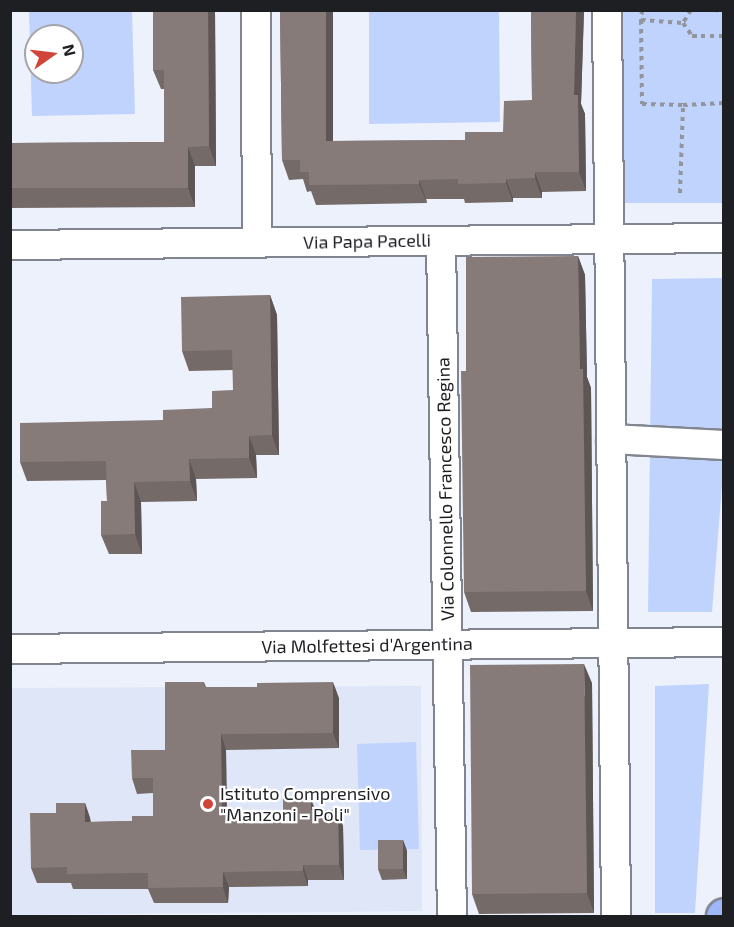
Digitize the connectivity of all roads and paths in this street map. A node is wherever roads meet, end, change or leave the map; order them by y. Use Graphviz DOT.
graph roads {
  1 [pos="256,10"];
  2 [pos="607,10"];
  3 [pos="642,10"];
  4 [pos="691,10"];
  5 [pos="714,10"];
  6 [pos="723,11"];
  7 [pos="641,20"];
  8 [pos="684,23"];
  9 [pos="723,36"];
  10 [pos="723,103"];
  11 [pos="683,105"];
  12 [pos="680,193"];
  13 [pos="723,238"];
  14 [pos="609,239"];
  15 [pos="441,241"];
  16 [pos="257,243"];
  17 [pos="10,245"];
  18 [pos="611,439"];
  19 [pos="723,445"];
  20 [pos="723,642"];
  21 [pos="613,643"];
  22 [pos="447,645"];
  23 [pos="10,649"];
  24 [pos="452,916"];
  25 [pos="616,916"];
  1 -- 16 [label="street"];
  2 -- 14 [label="street"];
  3 -- 7 [label="path"];
  4 -- 8 [label="path"];
  5 -- 6 [label="path"];
  7 -- 8 [label="path"];
  7 -- 11 [label="path"];
  8 -- 9 [label="path"];
  10 -- 11 [label="path"];
  11 -- 12 [label="path"];
  13 -- 14 [label="street, Via Papa Pacelli"];
  14 -- 15 [label="street, Via Papa Pacelli"];
  14 -- 18 [label="street"];
  15 -- 16 [label="street, Via Papa Pacelli"];
  15 -- 22 [label="street, Via Colonnello Francesco Regina"];
  16 -- 17 [label="street, Via Papa Pacelli"];
  18 -- 19 [label="street"];
  18 -- 21 [label="street"];
  20 -- 21 [label="street, Via Molfettesi d'Argentina"];
  21 -- 22 [label="street, Via Molfettesi d'Argentina"];
  21 -- 25 [label="street"];
  22 -- 23 [label="street, Via Molfettesi d'Argentina"];
  22 -- 24 [label="street, Via Colonnello Francesco Regina"];
}
